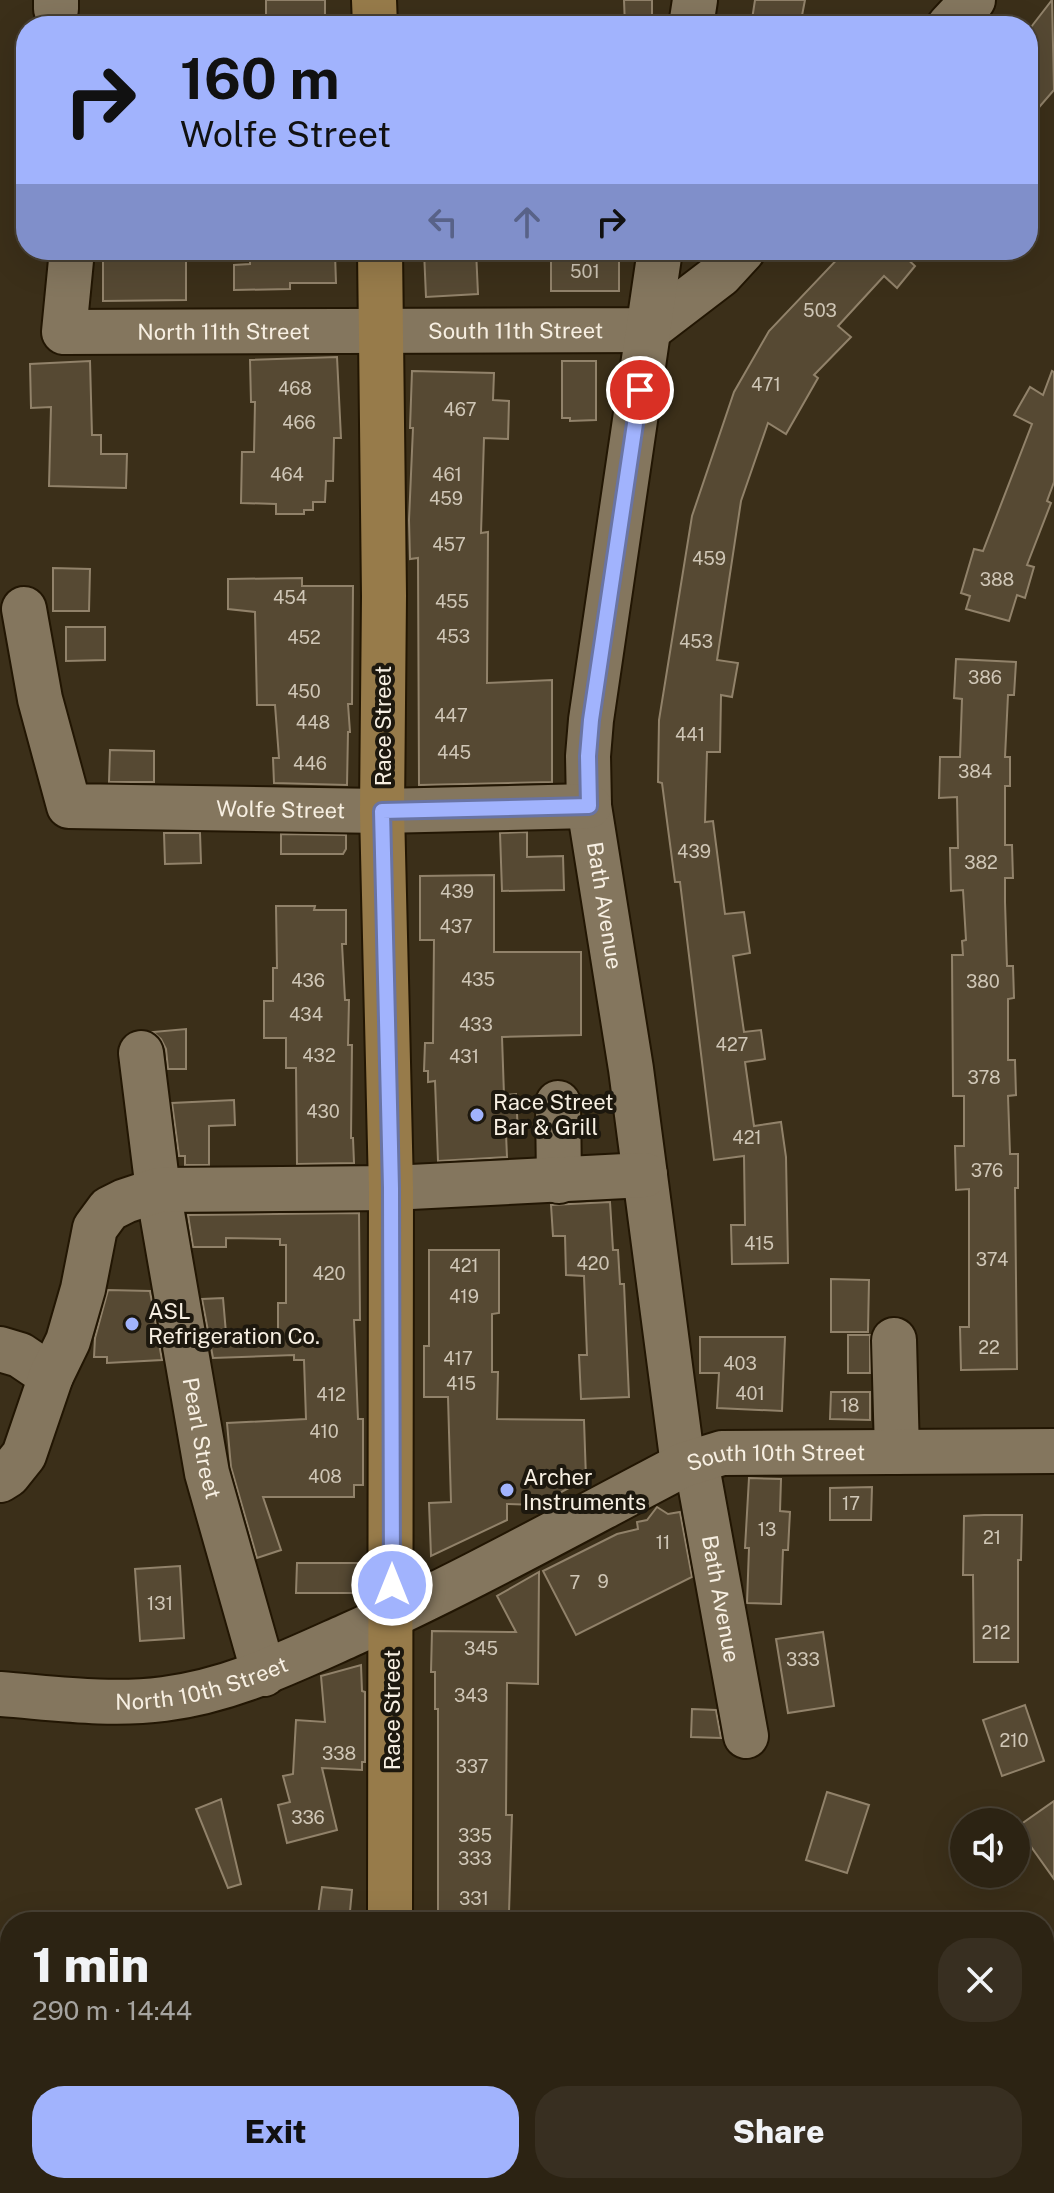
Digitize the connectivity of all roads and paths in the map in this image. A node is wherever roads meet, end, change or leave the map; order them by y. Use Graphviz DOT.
graph roads {
  1 [pos="973,0"];
  2 [pos="958,16"];
  3 [pos="71,260"];
  4 [pos="380,260"];
  5 [pos="658,260"];
  6 [pos="734,260"];
  7 [pos="648,330"];
  8 [pos="382,333"];
  9 [pos="24,609"];
  10 [pos="589,806"];
  11 [pos="382,811"];
  12 [pos="141,1053"];
  13 [pos="558,1103"];
  14 [pos="645,1175"];
  15 [pos="559,1181"];
  16 [pos="391,1188"];
  17 [pos="158,1190"];
  18 [pos="894,1340"];
  19 [pos="0,1349"];
  20 [pos="51,1376"];
  21 [pos="1054,1451"];
  22 [pos="897,1452"];
  23 [pos="689,1463"];
  24 [pos="0,1480"];
  25 [pos="392,1616"];
  26 [pos="264,1674"];
  27 [pos="0,1694"];
  28 [pos="746,1736"];
  29 [pos="390,1912"];
  1 -- 2 [label="street"];
  3 -- 8 [label="street, North 11th Street"];
  4 -- 8 [label="main road, Race Street"];
  5 -- 7 [label="street, Bath Avenue"];
  6 -- 7 [label="street"];
  7 -- 8 [label="street, South 11th Street"];
  7 -- 10 [label="street, Bath Avenue"];
  8 -- 11 [label="main road, Race Street"];
  9 -- 11 [label="street, Wolfe Street"];
  10 -- 11 [label="street, Wolfe Street"];
  10 -- 14 [label="street, Bath Avenue"];
  11 -- 16 [label="main road, Race Street"];
  12 -- 17 [label="street, Pearl Street"];
  13 -- 15 [label="street"];
  14 -- 15 [label="street"];
  14 -- 23 [label="street, Bath Avenue"];
  15 -- 16 [label="street"];
  16 -- 17 [label="street"];
  16 -- 25 [label="main road, Race Street"];
  17 -- 20 [label="street"];
  17 -- 26 [label="street, Pearl Street"];
  18 -- 22 [label="street"];
  19 -- 20 [label="street"];
  20 -- 24 [label="street"];
  21 -- 22 [label="street, South 10th Street"];
  22 -- 23 [label="street, South 10th Street"];
  23 -- 25 [label="street, South 10th Street"];
  23 -- 28 [label="street, Bath Avenue"];
  25 -- 26 [label="street, North 10th Street"];
  25 -- 29 [label="main road, Race Street"];
  26 -- 27 [label="street, North 10th Street"];
}
